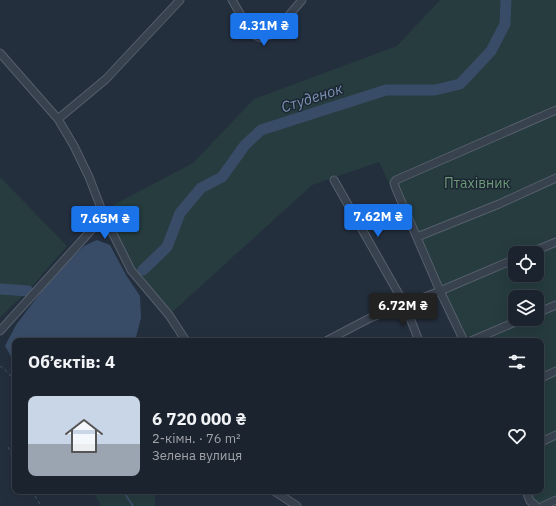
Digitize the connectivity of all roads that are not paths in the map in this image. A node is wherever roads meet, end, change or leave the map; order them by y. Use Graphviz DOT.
graph roads {
  1 [pos="180,0"];
  2 [pos="232,0"];
  3 [pos="302,0"];
  4 [pos="0,53"];
  5 [pos="556,110"];
  6 [pos="58,120"];
  7 [pos="556,178"];
  8 [pos="334,180"];
  9 [pos="104,216"];
  10 [pos="416,237"];
  11 [pos="556,242"];
  12 [pos="544,247"];
  13 [pos="508,263"];
  14 [pos="440,291"];
  15 [pos="405,305"];
  16 [pos="556,305"];
  17 [pos="544,310"];
  18 [pos="508,325"];
  19 [pos="0,331"];
  20 [pos="184,338"];
  21 [pos="332,338"];
  22 [pos="418,338"];
  23 [pos="463,338"];
  24 [pos="478,338"];
  25 [pos="556,371"];
  26 [pos="544,377"];
  27 [pos="556,435"];
  28 [pos="544,441"];
  29 [pos="279,494"];
  30 [pos="527,494"];
  31 [pos="556,500"];
  32 [pos="297,506"];
  33 [pos="536,506"];
  34 [pos="543,506"];
  1 -- 6 [label="street"];
  2 -- 3 [label="street"];
  4 -- 6 [label="street"];
  5 -- 10 [label="street"];
  6 -- 9 [label="street"];
  7 -- 10 [label="street"];
  8 -- 15 [label="street"];
  9 -- 19 [label="street"];
  9 -- 20 [label="street"];
  10 -- 14 [label="street"];
  11 -- 12 [label="street"];
  13 -- 14 [label="street"];
  14 -- 15 [label="street"];
  14 -- 23 [label="street"];
  15 -- 21 [label="street"];
  15 -- 22 [label="street"];
  16 -- 17 [label="street"];
  18 -- 24 [label="street"];
  25 -- 26 [label="street"];
  27 -- 28 [label="street"];
  29 -- 32 [label="street"];
  30 -- 33 [label="street"];
  31 -- 34 [label="street"];
}
